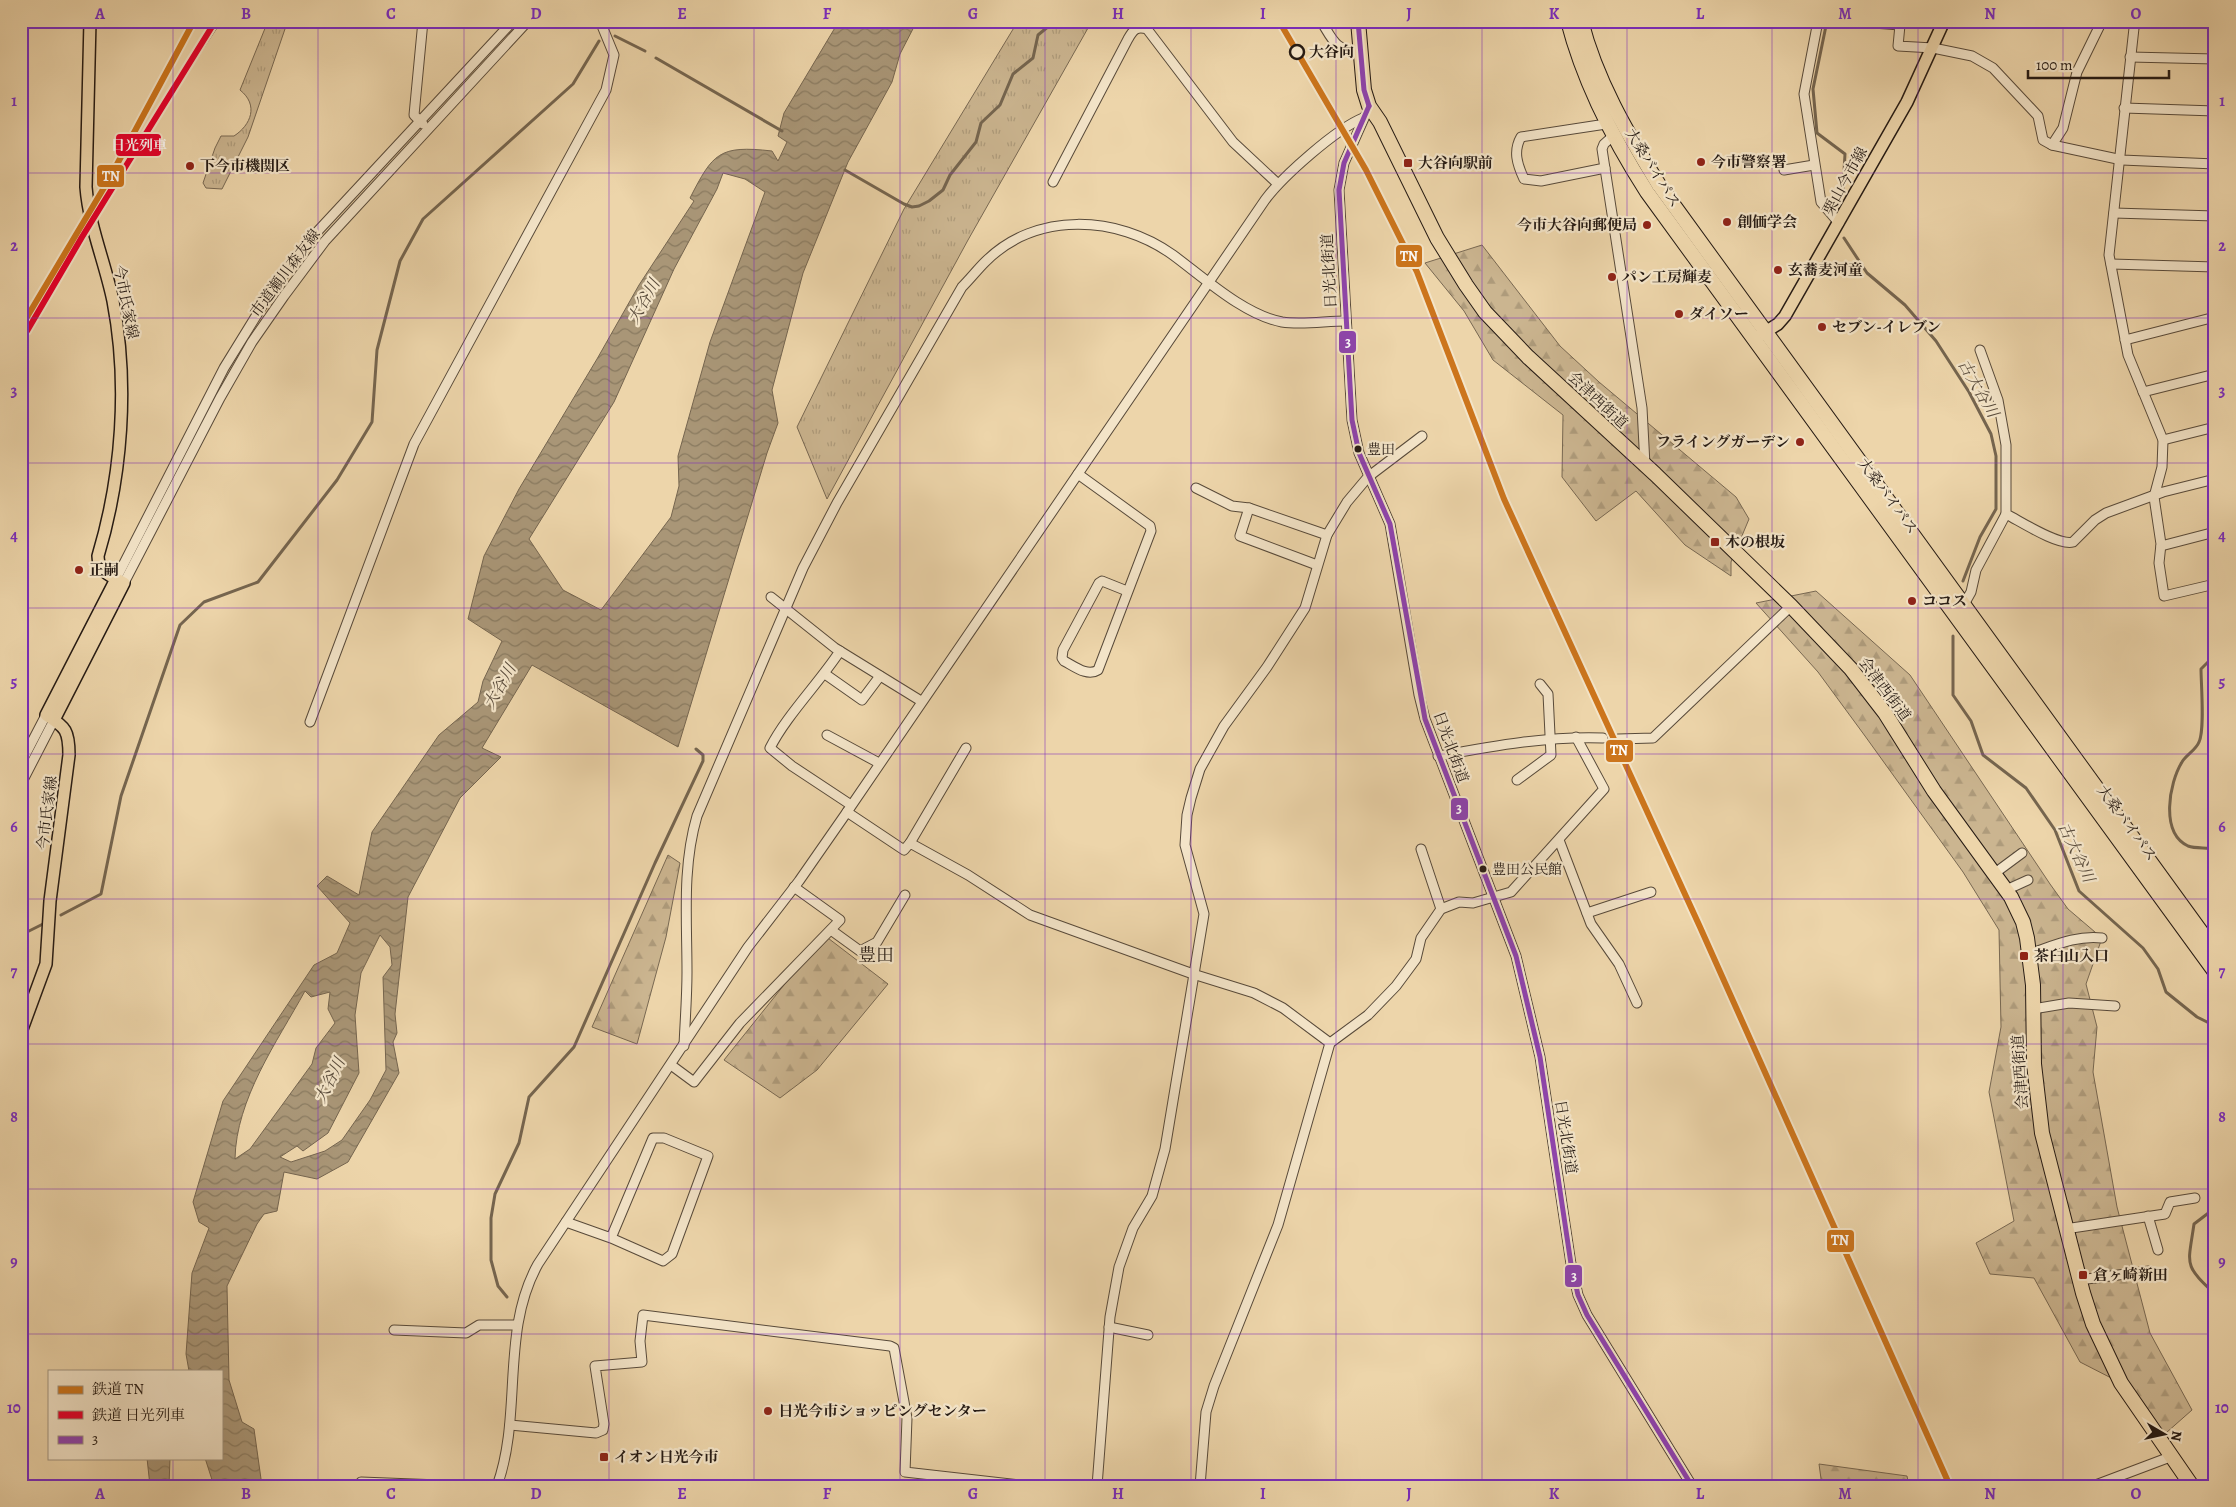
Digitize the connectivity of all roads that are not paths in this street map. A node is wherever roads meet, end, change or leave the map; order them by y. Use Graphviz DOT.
graph roads {
  1 [pos="90,21"];
  2 [pos="423,21"];
  3 [pos="513,21"];
  4 [pos="528,21"];
  5 [pos="600,21"];
  6 [pos="1321,21"];
  7 [pos="1358,21"];
  8 [pos="1568,21"];
  9 [pos="1581,21"];
  10 [pos="1818,21"];
  11 [pos="1944,21"];
  12 [pos="2102,21"];
  13 [pos="2137,21"];
  14 [pos="1860,22"];
  15 [pos="1902,23"];
  16 [pos="1933,48"];
  17 [pos="1359,51"];
  18 [pos="2130,57"];
  19 [pos="2215,59"];
  20 [pos="2124,108"];
  21 [pos="2215,111"];
  22 [pos="1366,112"];
  23 [pos="420,122"];
  24 [pos="429,128"];
  25 [pos="1610,130"];
  26 [pos="2052,146"];
  27 [pos="2119,160"];
  28 [pos="2215,164"];
  29 [pos="1647,165"];
  30 [pos="1814,165"];
  31 [pos="1604,168"];
  32 [pos="1784,170"];
  33 [pos="1635,174"];
  34 [pos="1053,182"];
  35 [pos="1278,184"];
  36 [pos="2114,213"];
  37 [pos="2215,216"];
  38 [pos="1839,223"];
  39 [pos="2110,264"];
  40 [pos="2215,267"];
  41 [pos="1210,282"];
  42 [pos="2215,317"];
  43 [pos="1346,321"];
  44 [pos="1767,331"];
  45 [pos="1753,339"];
  46 [pos="2125,340"];
  47 [pos="1980,350"];
  48 [pos="2215,374"];
  49 [pos="2143,392"];
  50 [pos="2215,427"];
  51 [pos="1422,436"];
  52 [pos="2163,440"];
  53 [pos="1645,465"];
  54 [pos="1078,474"];
  55 [pos="1368,476"];
  56 [pos="2215,480"];
  57 [pos="1196,488"];
  58 [pos="2154,496"];
  59 [pos="1249,508"];
  60 [pos="2006,514"];
  61 [pos="2215,532"];
  62 [pos="1327,535"];
  63 [pos="2161,546"];
  64 [pos="1317,565"];
  65 [pos="120,581"];
  66 [pos="2215,584"];
  67 [pos="1127,591"];
  68 [pos="771,598"];
  69 [pos="1790,606"];
  70 [pos="786,609"];
  71 [pos="1960,610"];
  72 [pos="840,650"];
  73 [pos="825,674"];
  74 [pos="880,676"];
  75 [pos="1540,684"];
  76 [pos="921,701"];
  77 [pos="50,717"];
  78 [pos="310,722"];
  79 [pos="827,735"];
  80 [pos="1576,737"];
  81 [pos="1603,738"];
  82 [pos="1618,739"];
  83 [pos="1550,740"];
  84 [pos="966,748"];
  85 [pos="1438,756"];
  86 [pos="21,763"];
  87 [pos="879,763"];
  88 [pos="1517,780"];
  89 [pos="21,784"];
  90 [pos="849,808"];
  91 [pos="1559,840"];
  92 [pos="910,843"];
  93 [pos="1421,849"];
  94 [pos="2022,853"];
  95 [pos="1995,873"];
  96 [pos="2028,880"];
  97 [pos="796,884"];
  98 [pos="2006,890"];
  99 [pos="1652,892"];
  100 [pos="905,895"];
  101 [pos="1494,897"];
  102 [pos="1441,909"];
  103 [pos="1587,913"];
  104 [pos="831,930"];
  105 [pos="2102,938"];
  106 [pos="2215,951"];
  107 [pos="2029,954"];
  108 [pos="2215,972"];
  109 [pos="1193,974"];
  110 [pos="1637,1003"];
  111 [pos="2115,1006"];
  112 [pos="2033,1009"];
  113 [pos="21,1032"];
  114 [pos="1330,1043"];
  115 [pos="684,1046"];
  116 [pos="671,1065"];
  117 [pos="2194,1198"];
  118 [pos="2148,1216"];
  119 [pos="566,1222"];
  120 [pos="2066,1229"];
  121 [pos="612,1238"];
  122 [pos="2158,1250"];
  123 [pos="2149,1271"];
  124 [pos="2079,1280"];
  125 [pos="517,1325"];
  126 [pos="1110,1327"];
  127 [pos="394,1330"];
  128 [pos="1148,1335"];
  129 [pos="510,1425"];
  130 [pos="2170,1457"];
  131 [pos="361,1486"];
  132 [pos="466,1486"];
  133 [pos="497,1486"];
  134 [pos="1029,1486"];
  135 [pos="1096,1486"];
  136 [pos="1200,1486"];
  137 [pos="1692,1486"];
  138 [pos="2093,1486"];
  139 [pos="2192,1486"];
  1 -- 65 [label="main road, 今市氏家線"];
  2 -- 23 [label="street"];
  3 -- 23 [label="street, 市道瀬川森友線"];
  4 -- 24 [label="street, 市道瀬川森友線"];
  5 -- 78 [label="street"];
  6 -- 17 [label="street"];
  7 -- 17 [label="highway, 会津西街道"];
  8 -- 25 [label="highway, 大桑バイパス"];
  9 -- 29 [label="highway, 大桑バイパス"];
  10 -- 30 [label="street"];
  11 -- 16 [label="main road, 栗山今市線"];
  12 -- 26 [label="street"];
  13 -- 18 [label="street"];
  14 -- 15 [label="street"];
  15 -- 16 [label="street"];
  16 -- 26 [label="street"];
  16 -- 38 [label="main road, 栗山今市線"];
  17 -- 22 [label="highway, 会津西街道"];
  18 -- 19 [label="street"];
  18 -- 20 [label="street"];
  20 -- 21 [label="street"];
  20 -- 27 [label="street"];
  22 -- 35 [label="street"];
  22 -- 43 [label="street, 日光北街道"];
  22 -- 53 [label="highway, 会津西街道"];
  23 -- 24 [label="street"];
  23 -- 65 [label="street, 市道瀬川森友線"];
  24 -- 65 [label="street, 市道瀬川森友線"];
  25 -- 31 [label="street"];
  25 -- 31 [label="street"];
  25 -- 33 [label="highway, 大桑バイパス"];
  26 -- 27 [label="street"];
  27 -- 28 [label="street"];
  27 -- 36 [label="street"];
  29 -- 33 [label="highway"];
  29 -- 44 [label="highway, 大桑バイパス"];
  30 -- 32 [label="street"];
  30 -- 38 [label="street"];
  31 -- 53 [label="street"];
  33 -- 45 [label="highway, 大桑バイパス"];
  34 -- 35 [label="street"];
  35 -- 41 [label="street"];
  36 -- 37 [label="street"];
  36 -- 39 [label="street"];
  38 -- 44 [label="main road, 栗山今市線"];
  39 -- 40 [label="street"];
  39 -- 46 [label="street"];
  41 -- 43 [label="street"];
  41 -- 54 [label="street"];
  41 -- 70 [label="street"];
  42 -- 46 [label="street"];
  43 -- 55 [label="street, 日光北街道"];
  44 -- 45 [label="main road, 栗山今市線"];
  44 -- 71 [label="highway, 大桑バイパス"];
  45 -- 71 [label="highway, 大桑バイパス"];
  46 -- 49 [label="street"];
  47 -- 60 [label="street"];
  48 -- 49 [label="street"];
  49 -- 52 [label="street"];
  50 -- 52 [label="street"];
  51 -- 55 [label="street"];
  52 -- 58 [label="street"];
  53 -- 69 [label="highway, 会津西街道"];
  54 -- 67 [label="street"];
  54 -- 76 [label="street"];
  55 -- 62 [label="street"];
  55 -- 85 [label="street, 日光北街道"];
  56 -- 58 [label="street"];
  57 -- 59 [label="street"];
  58 -- 60 [label="street"];
  58 -- 63 [label="street"];
  59 -- 62 [label="street"];
  59 -- 64 [label="street"];
  60 -- 71 [label="street"];
  61 -- 63 [label="street"];
  62 -- 64 [label="street"];
  63 -- 66 [label="street"];
  64 -- 109 [label="street"];
  65 -- 77 [label="main road"];
  67 -- 67 [label="street"];
  68 -- 70 [label="street"];
  69 -- 82 [label="street"];
  69 -- 95 [label="highway, 会津西街道"];
  70 -- 72 [label="street"];
  70 -- 115 [label="street"];
  71 -- 106 [label="highway, 大桑バイパス"];
  71 -- 108 [label="highway, 大桑バイパス"];
  72 -- 73 [label="street"];
  72 -- 74 [label="street"];
  73 -- 74 [label="street"];
  73 -- 90 [label="street"];
  74 -- 76 [label="street"];
  75 -- 83 [label="street"];
  76 -- 87 [label="street"];
  77 -- 86 [label="street"];
  77 -- 89 [label="street"];
  77 -- 113 [label="main road, 今市氏家線"];
  79 -- 87 [label="street"];
  80 -- 81 [label="street"];
  80 -- 83 [label="street"];
  80 -- 91 [label="street"];
  83 -- 85 [label="street"];
  83 -- 88 [label="street"];
  84 -- 92 [label="street"];
  85 -- 101 [label="street, 日光北街道"];
  87 -- 90 [label="street"];
  90 -- 92 [label="street"];
  90 -- 97 [label="street"];
  91 -- 101 [label="street"];
  91 -- 103 [label="street"];
  92 -- 109 [label="street"];
  93 -- 102 [label="street"];
  94 -- 95 [label="street"];
  95 -- 98 [label="highway, 会津西街道"];
  96 -- 98 [label="street"];
  97 -- 104 [label="street"];
  97 -- 115 [label="street"];
  98 -- 107 [label="highway, 会津西街道"];
  99 -- 103 [label="street"];
  100 -- 104 [label="street"];
  101 -- 102 [label="street"];
  101 -- 137 [label="street, 日光北街道"];
  102 -- 114 [label="street"];
  103 -- 110 [label="street"];
  104 -- 116 [label="street"];
  105 -- 107 [label="street"];
  107 -- 112 [label="highway, 会津西街道"];
  109 -- 114 [label="street"];
  109 -- 126 [label="street"];
  111 -- 112 [label="street"];
  112 -- 120 [label="highway, 会津西街道"];
  114 -- 136 [label="street"];
  115 -- 116 [label="street"];
  116 -- 119 [label="street"];
  117 -- 118 [label="street"];
  118 -- 120 [label="street"];
  118 -- 122 [label="street"];
  119 -- 121 [label="street"];
  119 -- 125 [label="street"];
  120 -- 124 [label="highway, 会津西街道"];
  121 -- 121 [label="street"];
  123 -- 124 [label="street"];
  124 -- 130 [label="highway, 会津西街道"];
  125 -- 127 [label="street"];
  125 -- 129 [label="street"];
  126 -- 128 [label="street"];
  126 -- 135 [label="street"];
  129 -- 133 [label="street"];
  129 -- 134 [label="street"];
  130 -- 138 [label="street"];
  130 -- 139 [label="highway, 会津西街道"];
  131 -- 132 [label="street"];
}
